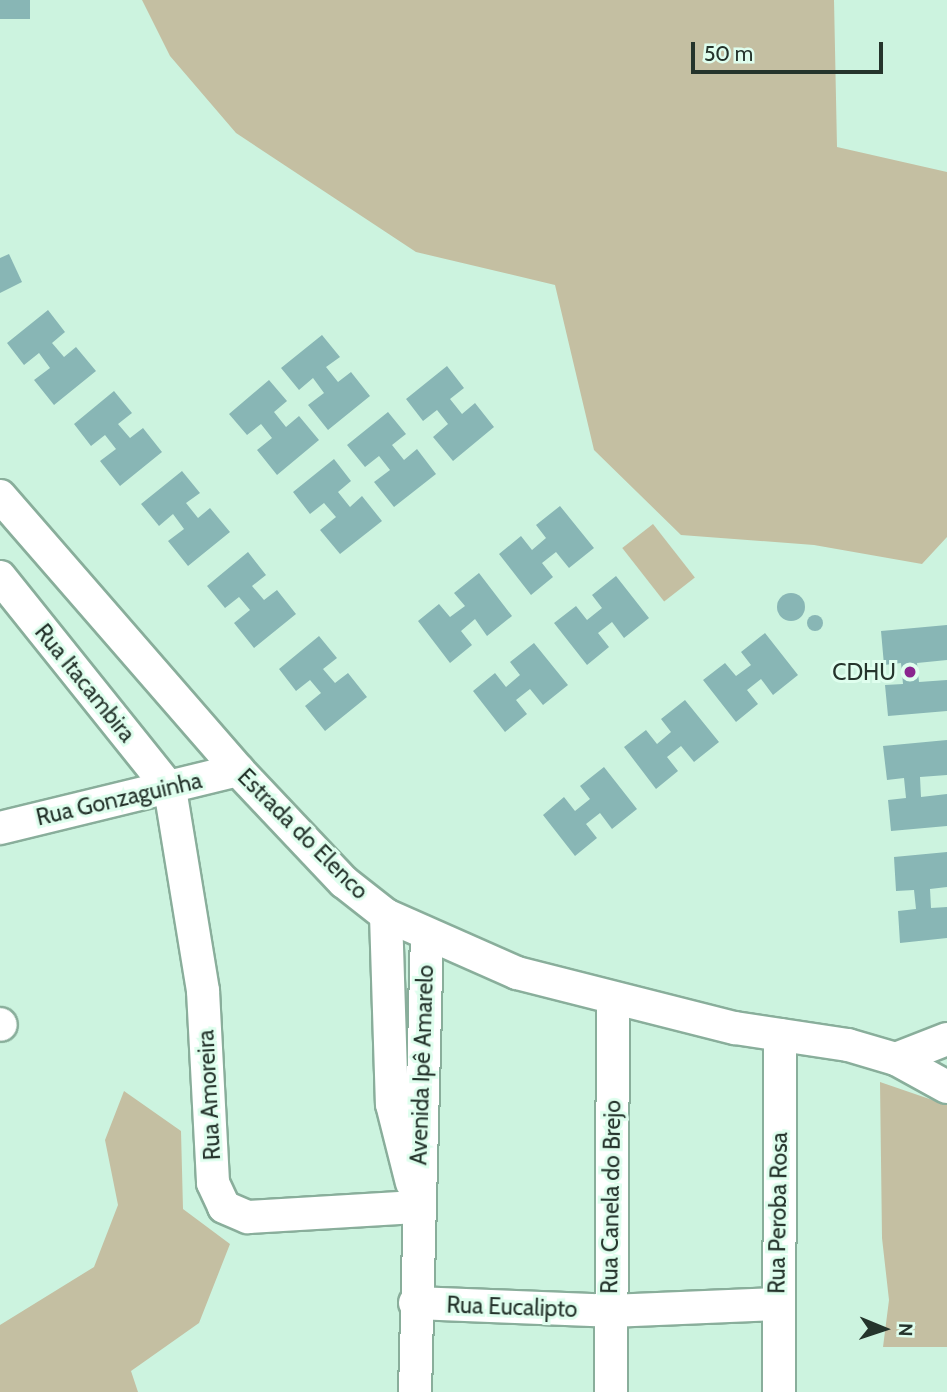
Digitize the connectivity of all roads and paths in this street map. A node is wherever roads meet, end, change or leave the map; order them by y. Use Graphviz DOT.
graph roads {
  1 [pos="0,496"];
  2 [pos="0,577"];
  3 [pos="238,770"];
  4 [pos="170,789"];
  5 [pos="0,828"];
  6 [pos="386,915"];
  7 [pos="427,935"];
  8 [pos="613,1001"];
  9 [pos="780,1035"];
  10 [pos="947,1039"];
  11 [pos="896,1059"];
  12 [pos="947,1087"];
  13 [pos="417,1201"];
  14 [pos="415,1303"];
  15 [pos="777,1304"];
  16 [pos="610,1311"];
  17 [pos="415,1392"];
  18 [pos="611,1392"];
  19 [pos="779,1392"];
  1 -- 3 [label="street, Estrada do Elenco"];
  2 -- 4 [label="street, Rua Itacambira"];
  3 -- 4 [label="street, Rua Gonzaguinha"];
  3 -- 6 [label="street, Estrada do Elenco"];
  4 -- 5 [label="street, Rua Gonzaguinha"];
  4 -- 13 [label="street, Rua Amoreira"];
  6 -- 7 [label="street, Estrada do Elenco"];
  6 -- 13 [label="street, Avenida Ipê Amarelo"];
  7 -- 8 [label="street, Estrada do Elenco"];
  7 -- 13 [label="street, Avenida Ipê Amarelo"];
  8 -- 9 [label="street, Estrada do Elenco"];
  8 -- 16 [label="street, Rua Canela do Brejo"];
  9 -- 11 [label="street, Estrada do Elenco"];
  9 -- 15 [label="street, Rua Peroba Rosa"];
  10 -- 11 [label="street"];
  11 -- 12 [label="street, Estrada do Elenco"];
  13 -- 14 [label="street, Avenida Ipê Amarelo"];
  14 -- 16 [label="street, Rua Eucalipto"];
  14 -- 17 [label="street, Avenida Ipê Amarelo"];
  15 -- 16 [label="street, Rua Eucalipto"];
  15 -- 19 [label="street, Rua Peroba Rosa"];
  16 -- 18 [label="street, Rua Canela do Brejo"];
}
